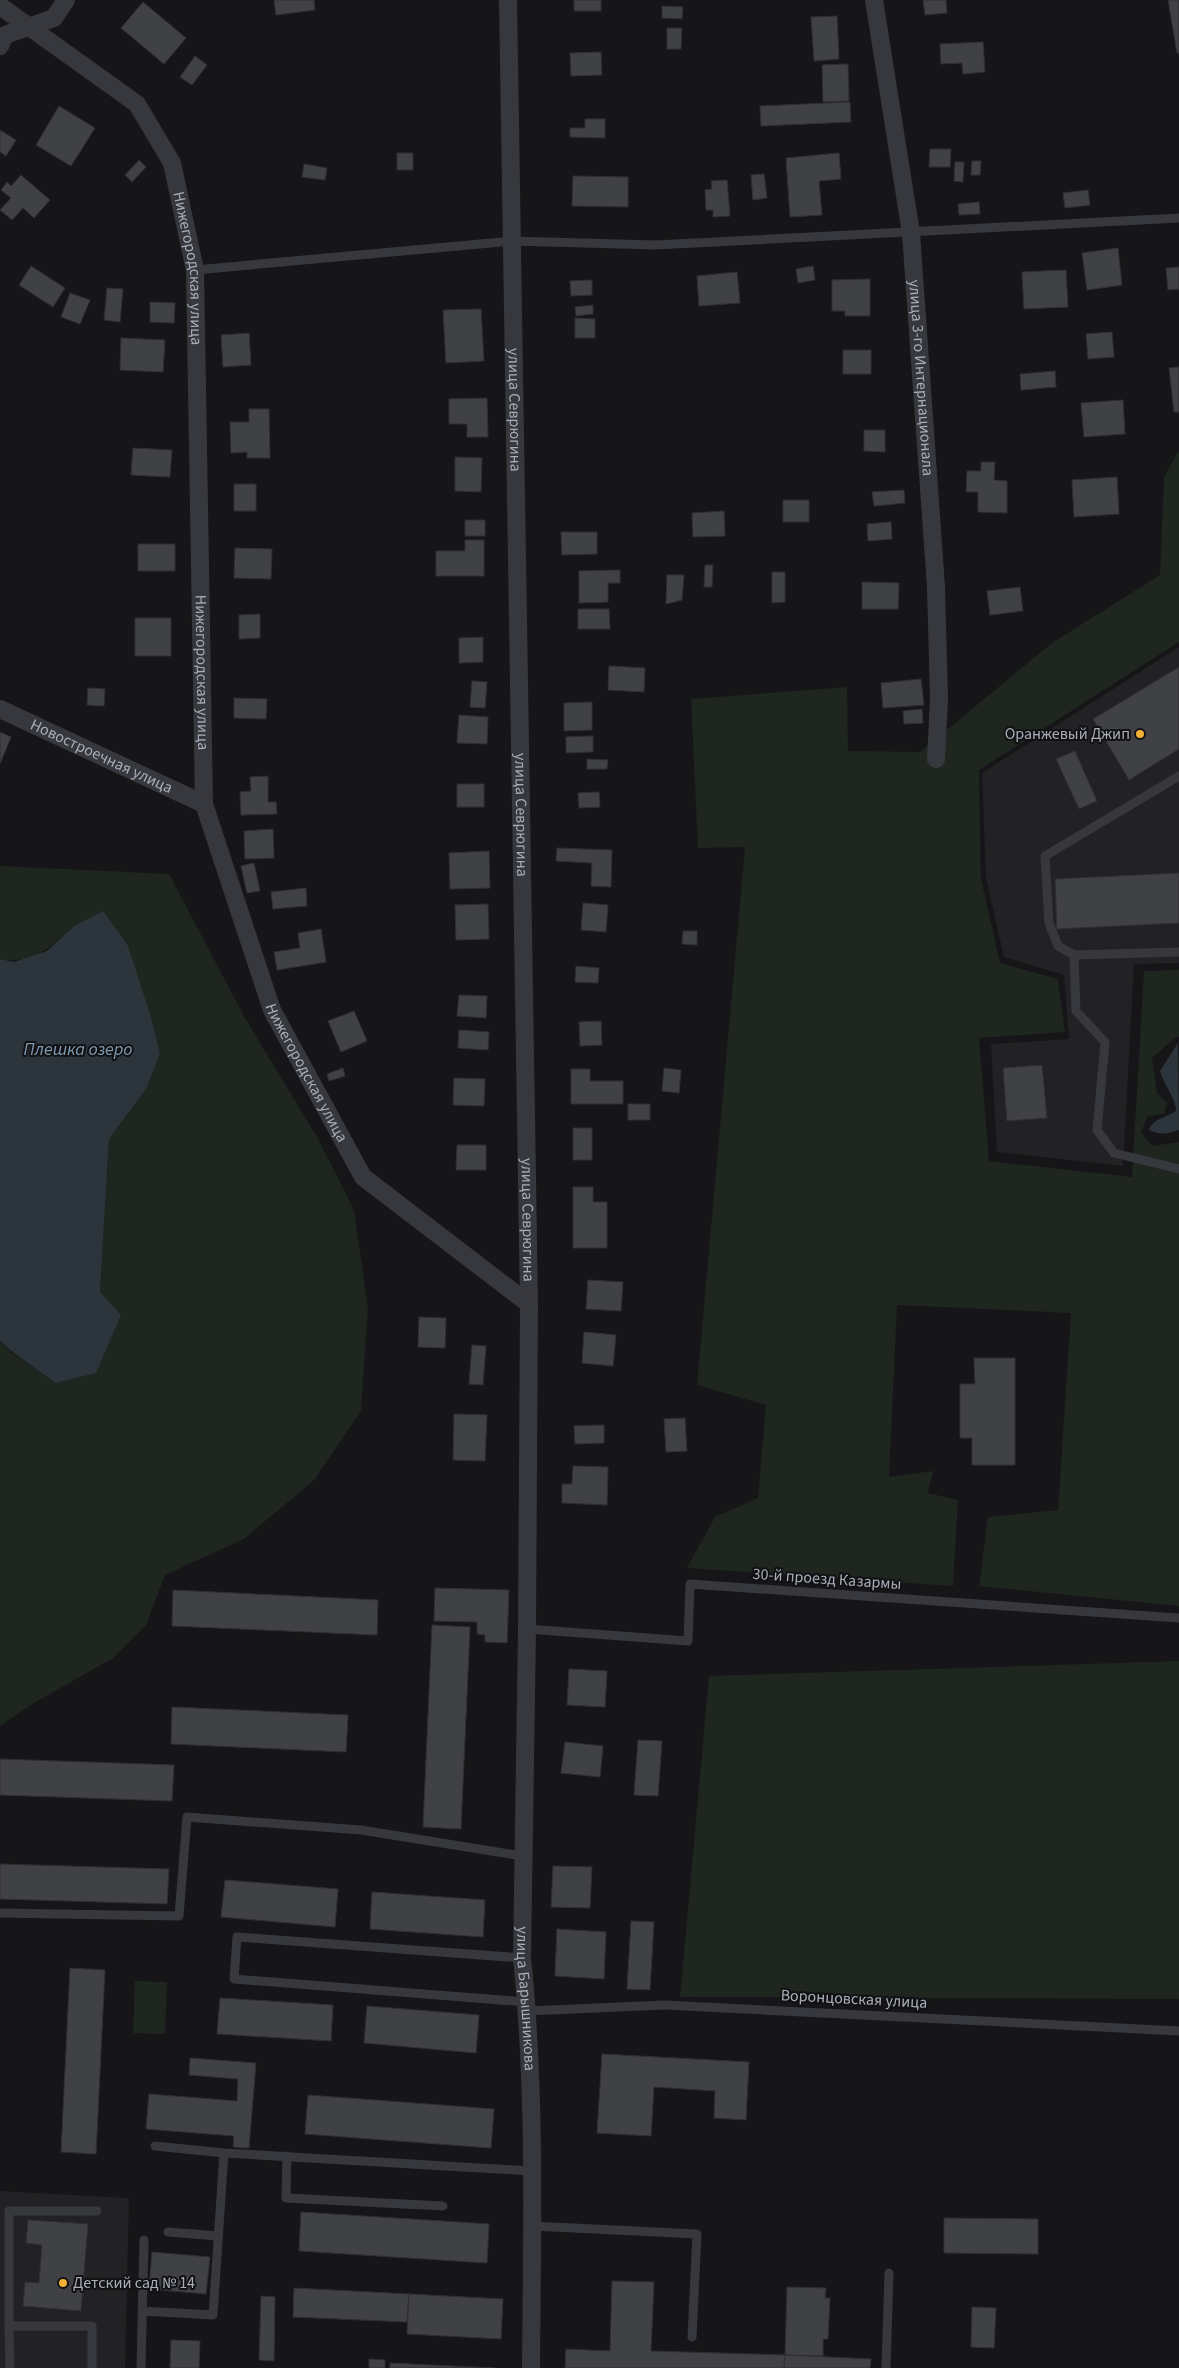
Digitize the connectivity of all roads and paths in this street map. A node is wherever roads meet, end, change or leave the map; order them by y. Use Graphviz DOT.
graph roads {
  1 [pos="66,0"];
  2 [pos="508,0"];
  3 [pos="874,0"];
  4 [pos="0,6"];
  5 [pos="29,26"];
  6 [pos="0,46"];
  7 [pos="1179,218"];
  8 [pos="910,233"];
  9 [pos="512,242"];
  10 [pos="195,270"];
  11 [pos="0,709"];
  12 [pos="936,759"];
  13 [pos="1179,776"];
  14 [pos="204,804"];
  15 [pos="1179,952"];
  16 [pos="1074,955"];
  17 [pos="1179,1169"];
  18 [pos="529,1304"];
  19 [pos="1179,1618"];
  20 [pos="527,1629"];
  21 [pos="522,1856"];
  22 [pos="0,1914"];
  23 [pos="522,1958"];
  24 [pos="527,2007"];
  25 [pos="1179,2031"];
  26 [pos="156,2146"];
  27 [pos="224,2152"];
  28 [pos="287,2156"];
  29 [pos="533,2170"];
  30 [pos="443,2206"];
  31 [pos="97,2211"];
  32 [pos="532,2226"];
  33 [pos="168,2232"];
  34 [pos="218,2236"];
  35 [pos="144,2240"];
  36 [pos="889,2273"];
  37 [pos="142,2311"];
  38 [pos="9,2326"];
  39 [pos="692,2337"];
  40 [pos="10,2368"];
  41 [pos="92,2368"];
  42 [pos="141,2368"];
  43 [pos="531,2368"];
  44 [pos="886,2368"];
  1 -- 5 [label="street"];
  2 -- 9 [label="street, улица Севрюгина"];
  3 -- 8 [label="street, улица 3-го Интернационала"];
  4 -- 5 [label="street, Нижегородская улица"];
  5 -- 6 [label="street"];
  5 -- 10 [label="street, Нижегородская улица"];
  7 -- 8 [label="lane"];
  8 -- 9 [label="lane"];
  8 -- 12 [label="street, улица 3-го Интернационала"];
  9 -- 10 [label="lane"];
  9 -- 18 [label="street, улица Севрюгина"];
  10 -- 14 [label="street, Нижегородская улица"];
  11 -- 14 [label="street, Новостроечная улица"];
  13 -- 16 [label="lane"];
  14 -- 18 [label="street, Нижегородская улица"];
  15 -- 16 [label="lane"];
  16 -- 17 [label="lane"];
  18 -- 20 [label="street, улица Севрюгина"];
  19 -- 20 [label="lane, 30-й проезд Казармы"];
  20 -- 21 [label="street, улица Барышникова"];
  21 -- 22 [label="lane"];
  21 -- 23 [label="street, улица Барышникова"];
  23 -- 24 [label="street, улица Барышникова"];
  23 -- 24 [label="lane, Воронцовская улица"];
  24 -- 25 [label="lane, Воронцовская улица"];
  24 -- 29 [label="street, улица Барышникова"];
  26 -- 27 [label="lane"];
  27 -- 28 [label="lane"];
  27 -- 34 [label="lane"];
  28 -- 29 [label="lane"];
  28 -- 30 [label="lane"];
  29 -- 32 [label="street, улица Барышникова"];
  31 -- 38 [label="lane"];
  32 -- 39 [label="lane"];
  32 -- 43 [label="street, улица Барышникова"];
  33 -- 34 [label="lane"];
  34 -- 37 [label="lane"];
  35 -- 37 [label="lane"];
  36 -- 44 [label="lane"];
  37 -- 42 [label="lane"];
  38 -- 40 [label="lane"];
  38 -- 41 [label="lane"];
}
